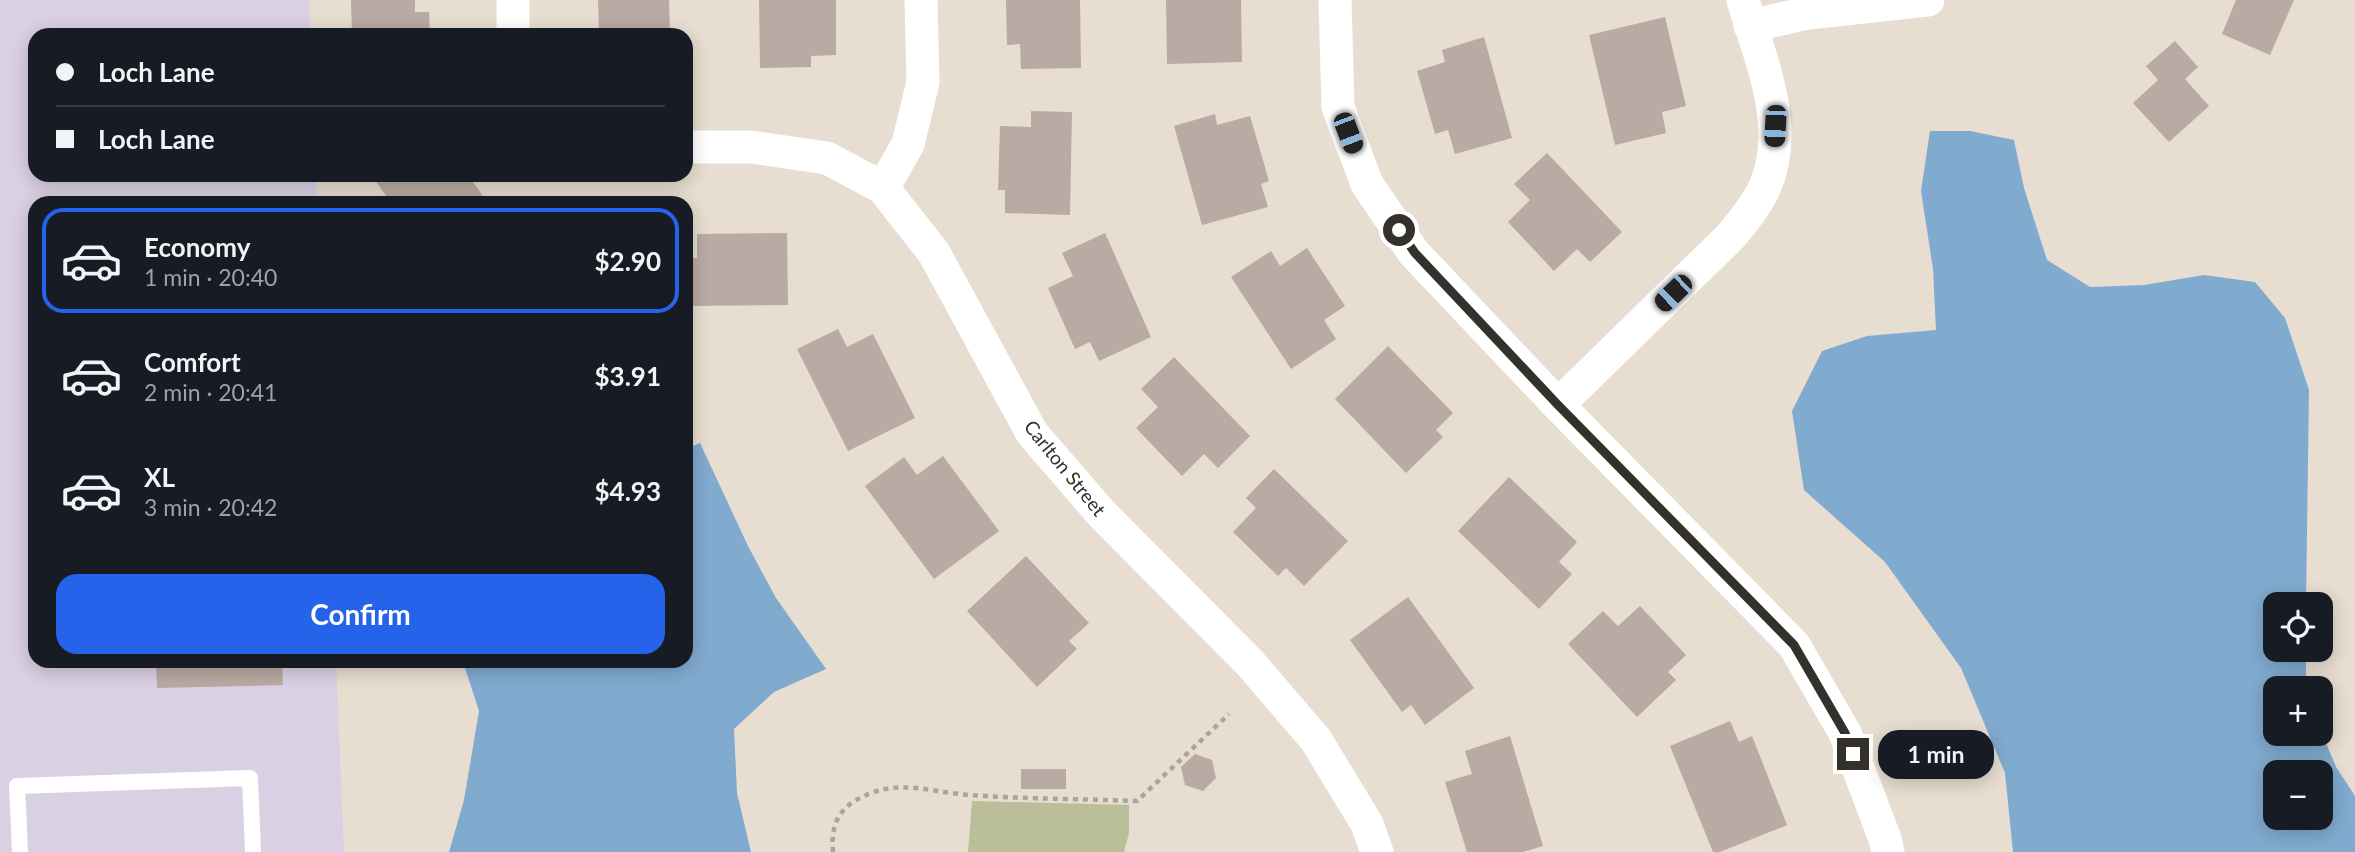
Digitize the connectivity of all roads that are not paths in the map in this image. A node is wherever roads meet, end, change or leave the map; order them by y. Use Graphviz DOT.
graph roads {
  1 [pos="513,0"];
  2 [pos="921,0"];
  3 [pos="1335,0"];
  4 [pos="1928,0"];
  5 [pos="1747,13"];
  6 [pos="513,28"];
  7 [pos="693,147"];
  8 [pos="883,188"];
  9 [pos="1558,405"];
  10 [pos="19,852"];
  11 [pos="253,852"];
  12 [pos="1377,852"];
  13 [pos="1888,852"];
  1 -- 6 [label="street"];
  2 -- 8 [label="street"];
  3 -- 9 [label="street"];
  4 -- 5 [label="street"];
  5 -- 9 [label="street"];
  7 -- 8 [label="street, Carlton Street"];
  8 -- 12 [label="street, Carlton Street"];
  9 -- 13 [label="street"];
  10 -- 11 [label="lane"];
}
